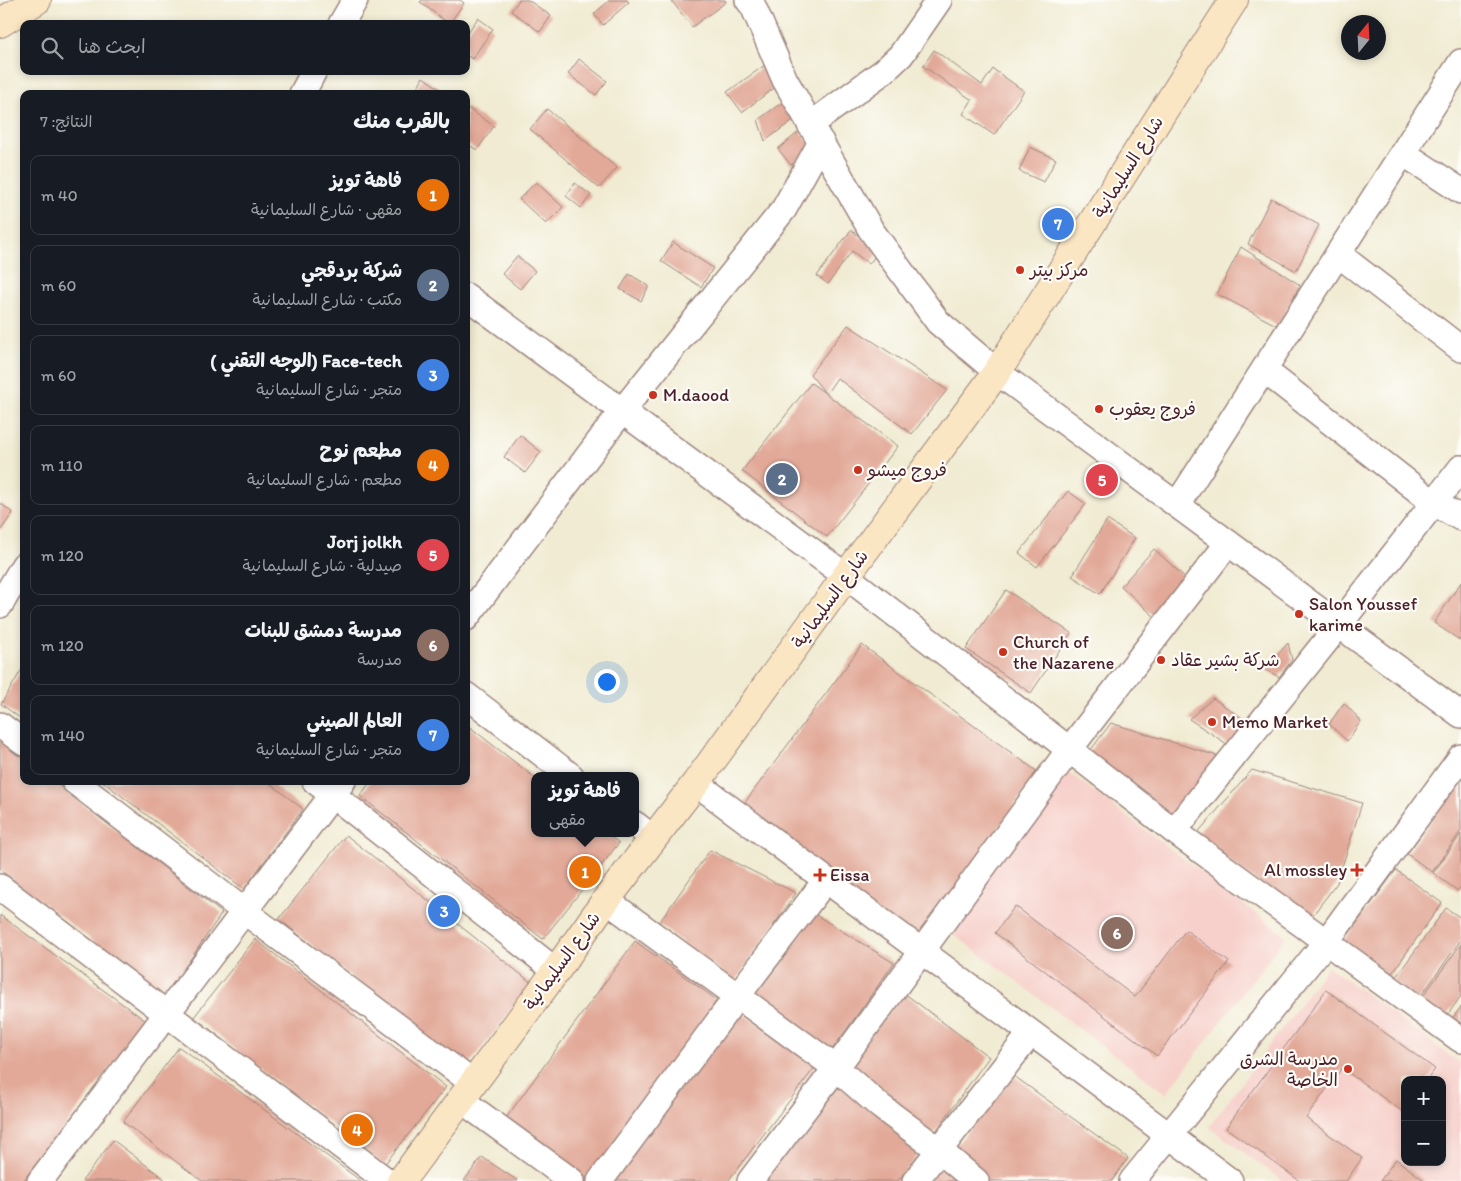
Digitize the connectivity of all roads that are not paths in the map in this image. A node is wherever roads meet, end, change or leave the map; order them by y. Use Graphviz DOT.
graph roads {
  1 [pos="37,0"];
  2 [pos="355,0"];
  3 [pos="748,0"];
  4 [pos="939,0"];
  5 [pos="1234,0"];
  6 [pos="343,20"];
  7 [pos="0,24"];
  8 [pos="1461,62"];
  9 [pos="312,75"];
  10 [pos="304,90"];
  11 [pos="815,133"];
  12 [pos="1403,153"];
  13 [pos="1461,191"];
  14 [pos="1338,254"];
  15 [pos="470,299"];
  16 [pos="1461,349"];
  17 [pos="1264,370"];
  18 [pos="997,372"];
  19 [pos="622,411"];
  20 [pos="1461,468"];
  21 [pos="1434,503"];
  22 [pos="1178,505"];
  23 [pos="1461,518"];
  24 [pos="1228,543"];
  25 [pos="20,572"];
  26 [pos="846,576"];
  27 [pos="0,605"];
  28 [pos="470,613"];
  29 [pos="1339,625"];
  30 [pos="470,698"];
  31 [pos="1461,715"];
  32 [pos="0,725"];
  33 [pos="20,740"];
  34 [pos="1069,750"];
  35 [pos="1461,757"];
  36 [pos="566,772"];
  37 [pos="696,783"];
  38 [pos="79,785"];
  39 [pos="330,786"];
  40 [pos="644,831"];
  41 [pos="1174,831"];
  42 [pos="826,880"];
  43 [pos="0,887"];
  44 [pos="606,900"];
  45 [pos="244,911"];
  46 [pos="1326,942"];
  47 [pos="922,952"];
  48 [pos="556,971"];
  49 [pos="738,995"];
  50 [pos="166,1014"];
  51 [pos="1031,1033"];
  52 [pos="1461,1040"];
  53 [pos="836,1068"];
  54 [pos="467,1091"];
  55 [pos="1168,1135"];
  56 [pos="939,1150"];
  57 [pos="40,1181"];
  58 [pos="387,1181"];
  59 [pos="401,1181"];
  60 [pos="572,1181"];
  61 [pos="600,1181"];
  62 [pos="750,1181"];
  63 [pos="915,1181"];
  64 [pos="976,1181"];
  65 [pos="1132,1181"];
  66 [pos="1230,1181"];
  1 -- 7 [label="main road"];
  2 -- 6 [label="street"];
  3 -- 11 [label="street"];
  4 -- 11 [label="street"];
  5 -- 18 [label="main road, شارع السليمانية"];
  8 -- 12 [label="street"];
  9 -- 10 [label="street"];
  11 -- 18 [label="street"];
  11 -- 19 [label="street"];
  12 -- 13 [label="street"];
  12 -- 14 [label="street"];
  14 -- 16 [label="street"];
  14 -- 17 [label="street"];
  15 -- 19 [label="street"];
  17 -- 21 [label="street"];
  17 -- 22 [label="street"];
  18 -- 22 [label="street"];
  18 -- 26 [label="main road, شارع السليمانية"];
  19 -- 26 [label="street"];
  19 -- 28 [label="street"];
  20 -- 21 [label="street"];
  21 -- 23 [label="street"];
  21 -- 29 [label="street"];
  22 -- 24 [label="street"];
  24 -- 29 [label="street"];
  24 -- 34 [label="street"];
  25 -- 27 [label="street"];
  26 -- 34 [label="street"];
  26 -- 37 [label="main road, شارع السليمانية"];
  29 -- 31 [label="street"];
  29 -- 41 [label="street"];
  30 -- 36 [label="street"];
  32 -- 33 [label="street"];
  34 -- 41 [label="street"];
  34 -- 47 [label="street"];
  35 -- 46 [label="street"];
  37 -- 40 [label="main road, شارع السليمانية"];
  37 -- 42 [label="street"];
  38 -- 45 [label="street"];
  39 -- 45 [label="street"];
  39 -- 48 [label="street"];
  40 -- 44 [label="main road, شارع السليمانية"];
  41 -- 46 [label="street"];
  42 -- 47 [label="street"];
  42 -- 49 [label="street"];
  43 -- 50 [label="street"];
  44 -- 48 [label="main road, شارع السليمانية"];
  44 -- 49 [label="street"];
  45 -- 50 [label="street"];
  45 -- 54 [label="street"];
  46 -- 52 [label="street"];
  46 -- 55 [label="street"];
  47 -- 51 [label="street"];
  47 -- 53 [label="street"];
  48 -- 54 [label="main road, شارع السليمانية"];
  49 -- 53 [label="street"];
  49 -- 61 [label="street"];
  50 -- 57 [label="street"];
  50 -- 58 [label="street"];
  51 -- 55 [label="street"];
  51 -- 56 [label="street"];
  53 -- 56 [label="street"];
  53 -- 62 [label="street"];
  54 -- 59 [label="main road, شارع السليمانية"];
  54 -- 60 [label="street"];
  55 -- 65 [label="street"];
  55 -- 66 [label="street"];
  56 -- 63 [label="street"];
  56 -- 64 [label="street"];
}
